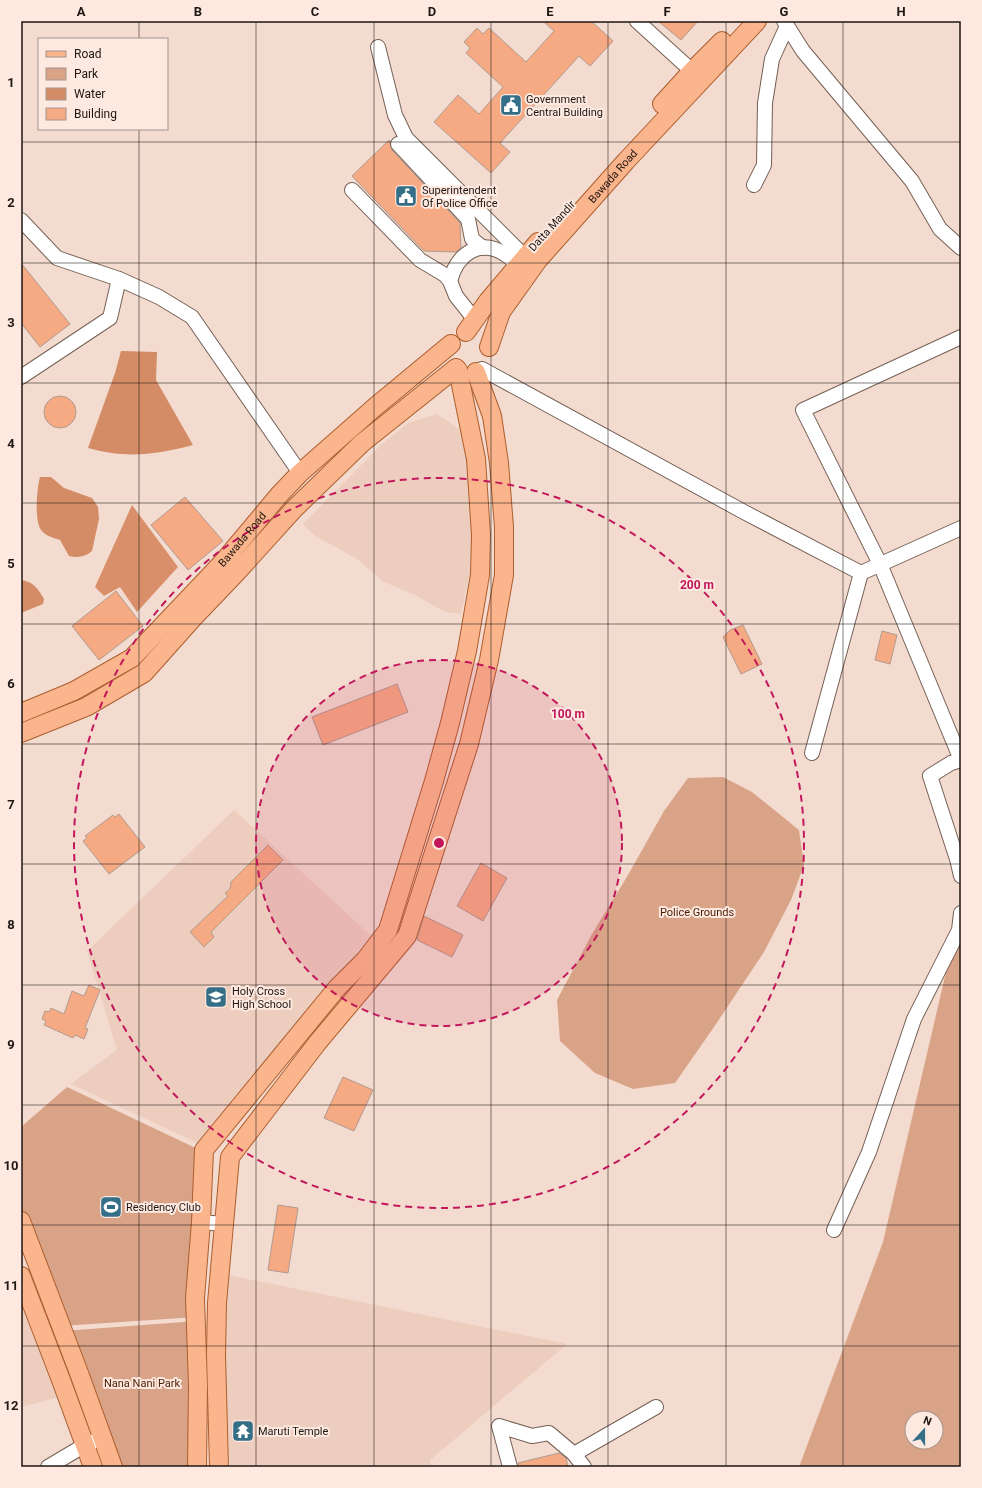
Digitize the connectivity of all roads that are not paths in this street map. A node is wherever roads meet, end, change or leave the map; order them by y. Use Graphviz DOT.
graph roads {
  1 [pos="637,21"];
  2 [pos="742,21"];
  3 [pos="757,21"];
  4 [pos="785,23"];
  5 [pos="378,47"];
  6 [pos="692,71"];
  7 [pos="398,144"];
  8 [pos="754,185"];
  9 [pos="352,190"];
  10 [pos="21,220"];
  11 [pos="483,248"];
  12 [pos="961,248"];
  13 [pos="522,261"];
  14 [pos="119,279"];
  15 [pos="450,281"];
  16 [pos="471,326"];
  17 [pos="961,337"];
  18 [pos="451,344"];
  19 [pos="489,347"];
  20 [pos="457,369"];
  21 [pos="479,371"];
  22 [pos="21,377"];
  23 [pos="300,473"];
  24 [pos="961,528"];
  25 [pos="880,564"];
  26 [pos="861,573"];
  27 [pos="21,713"];
  28 [pos="21,733"];
  29 [pos="812,753"];
  30 [pos="961,760"];
  31 [pos="959,857"];
  32 [pos="961,876"];
  33 [pos="961,913"];
  34 [pos="388,930"];
  35 [pos="407,936"];
  36 [pos="21,1221"];
  37 [pos="201,1222"];
  38 [pos="224,1224"];
  39 [pos="834,1230"];
  40 [pos="21,1276"];
  41 [pos="656,1407"];
  42 [pos="102,1438"];
  43 [pos="85,1445"];
  44 [pos="574,1454"];
  45 [pos="48,1467"];
  46 [pos="92,1467"];
  47 [pos="113,1467"];
  48 [pos="198,1467"];
  49 [pos="219,1467"];
  50 [pos="510,1467"];
  51 [pos="584,1467"];
  1 -- 6 [label="street"];
  2 -- 6 [label="main road, Datta Mandir"];
  3 -- 19 [label="main road, Bawada Road"];
  4 -- 8 [label="street"];
  4 -- 12 [label="street"];
  5 -- 13 [label="street"];
  6 -- 13 [label="main road, Datta Mandir"];
  7 -- 11 [label="street"];
  9 -- 15 [label="street"];
  10 -- 14 [label="street"];
  11 -- 13 [label="street"];
  11 -- 15 [label="street"];
  13 -- 16 [label="main road, Datta Mandir"];
  14 -- 22 [label="street"];
  14 -- 23 [label="street"];
  15 -- 16 [label="street"];
  16 -- 18 [label="main road"];
  16 -- 19 [label="main road"];
  17 -- 25 [label="street"];
  18 -- 20 [label="main road"];
  18 -- 23 [label="main road, Bawada Road"];
  19 -- 21 [label="main road"];
  20 -- 21 [label="main road"];
  20 -- 28 [label="main road"];
  20 -- 34 [label="main road"];
  21 -- 26 [label="street"];
  21 -- 35 [label="main road"];
  23 -- 27 [label="main road, Bawada Road"];
  24 -- 25 [label="street"];
  25 -- 26 [label="street"];
  25 -- 30 [label="street"];
  26 -- 29 [label="street"];
  30 -- 31 [label="street"];
  31 -- 32 [label="street"];
  33 -- 39 [label="street"];
  34 -- 35 [label="main road"];
  34 -- 37 [label="main road"];
  35 -- 38 [label="main road"];
  36 -- 42 [label="main road"];
  37 -- 38 [label="street"];
  37 -- 48 [label="main road"];
  38 -- 49 [label="main road"];
  40 -- 43 [label="main road"];
  41 -- 44 [label="street"];
  42 -- 43 [label="street"];
  42 -- 47 [label="main road"];
  43 -- 45 [label="street"];
  43 -- 46 [label="main road"];
  44 -- 50 [label="street"];
  44 -- 51 [label="street"];
}
